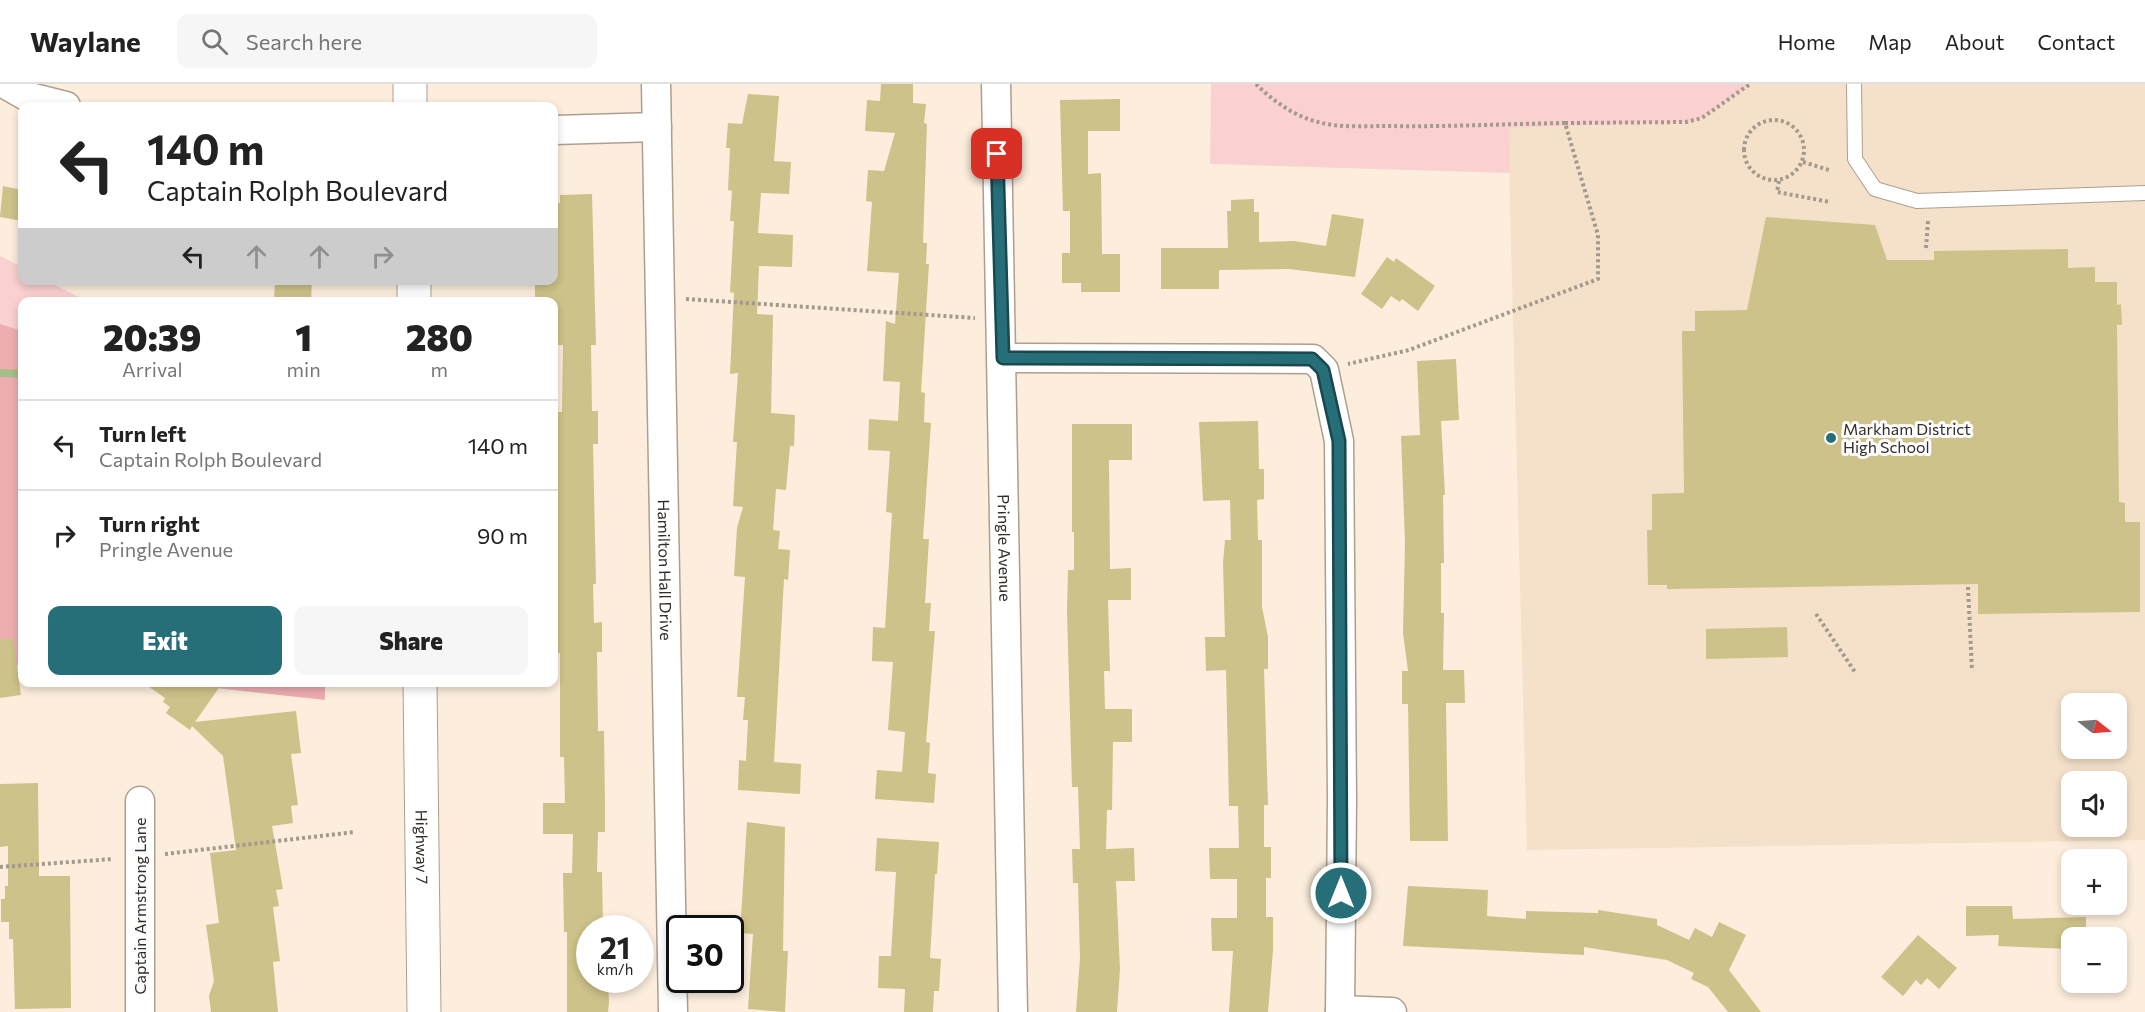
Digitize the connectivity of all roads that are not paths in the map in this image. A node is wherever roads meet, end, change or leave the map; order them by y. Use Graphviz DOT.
graph roads {
  1 [pos="4,84"];
  2 [pos="410,84"];
  3 [pos="656,84"];
  4 [pos="996,84"];
  5 [pos="1854,84"];
  6 [pos="50,102"];
  7 [pos="411,102"];
  8 [pos="657,127"];
  9 [pos="558,130"];
  10 [pos="2145,193"];
  11 [pos="1003,358"];
  12 [pos="420,687"];
  13 [pos="140,801"];
  14 [pos="1340,1011"];
  15 [pos="140,1012"];
  16 [pos="424,1012"];
  17 [pos="673,1012"];
  18 [pos="1013,1012"];
  19 [pos="1392,1012"];
  1 -- 6 [label="street"];
  2 -- 7 [label="main road"];
  3 -- 8 [label="street"];
  4 -- 11 [label="street, Pringle Avenue"];
  5 -- 10 [label="lane"];
  8 -- 9 [label="street"];
  8 -- 17 [label="street, Hamilton Hall Drive"];
  11 -- 14 [label="street"];
  11 -- 18 [label="street, Pringle Avenue"];
  12 -- 16 [label="main road, Highway 7"];
  13 -- 15 [label="street, Captain Armstrong Lane"];
  14 -- 19 [label="street"];
}
